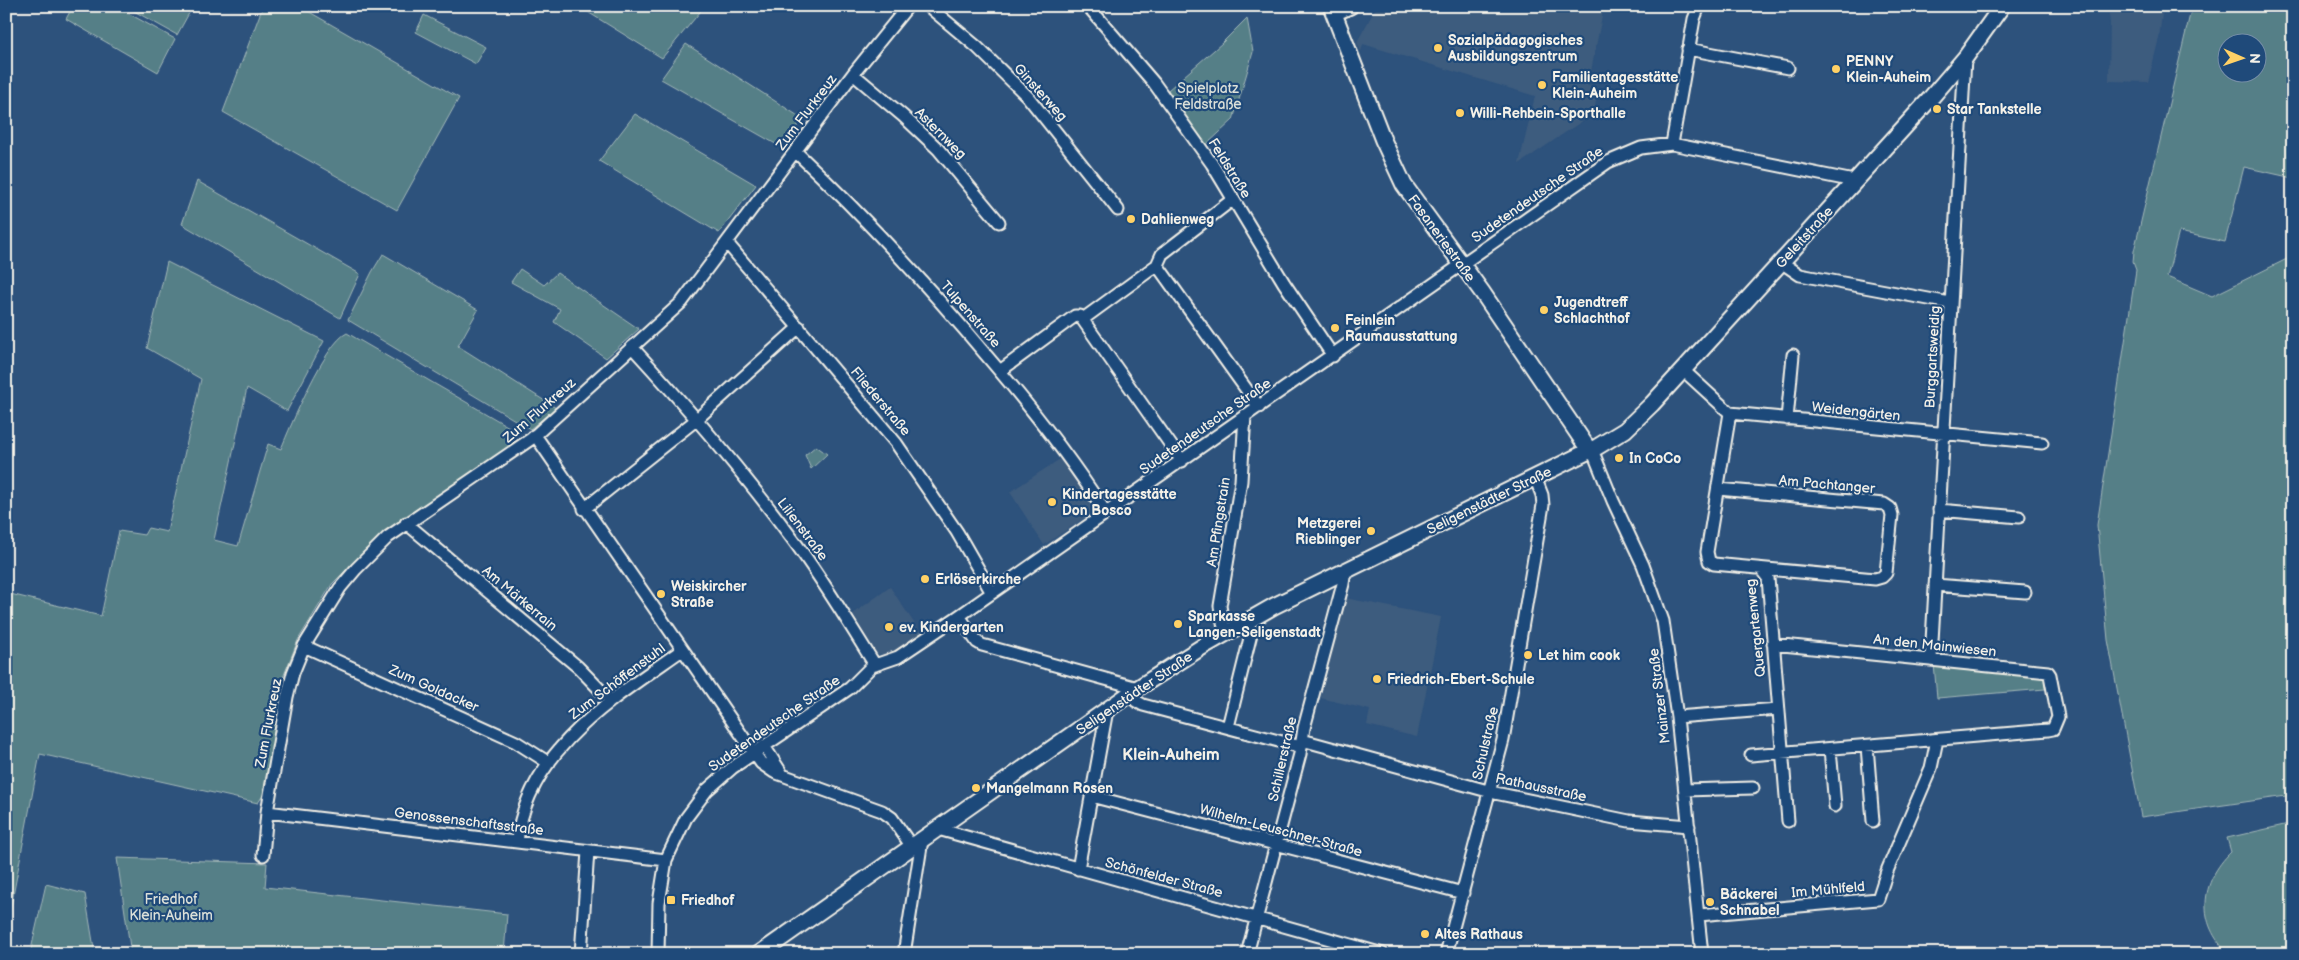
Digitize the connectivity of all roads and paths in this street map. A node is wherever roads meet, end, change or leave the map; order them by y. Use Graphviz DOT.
graph roads {
  1 [pos="908,6"];
  2 [pos="928,6"];
  3 [pos="1088,6"];
  4 [pos="1350,6"];
  5 [pos="1699,6"];
  6 [pos="2002,6"];
  7 [pos="1332,9"];
  8 [pos="1688,49"];
  9 [pos="1965,58"];
  10 [pos="1788,68"];
  11 [pos="853,74"];
  12 [pos="1672,144"];
  13 [pos="795,152"];
  14 [pos="1854,181"];
  15 [pos="1232,200"];
  16 [pos="1118,210"];
  17 [pos="999,222"];
  18 [pos="727,243"];
  19 [pos="1781,262"];
  20 [pos="1157,265"];
  21 [pos="1461,265"];
  22 [pos="1950,303"];
  23 [pos="1083,318"];
  24 [pos="799,327"];
  25 [pos="632,347"];
  26 [pos="1793,355"];
  27 [pos="1333,356"];
  28 [pos="1683,370"];
  29 [pos="1000,371"];
  30 [pos="1259,406"];
  31 [pos="1730,413"];
  32 [pos="1246,416"];
  33 [pos="696,420"];
  34 [pos="1787,420"];
  35 [pos="535,435"];
  36 [pos="1943,435"];
  37 [pos="2042,443"];
  38 [pos="1589,450"];
  39 [pos="1182,461"];
  40 [pos="1535,477"];
  41 [pos="1718,489"];
  42 [pos="584,509"];
  43 [pos="1939,510"];
  44 [pos="1106,513"];
  45 [pos="2018,517"];
  46 [pos="406,523"];
  47 [pos="1762,569"];
  48 [pos="1345,571"];
  49 [pos="1935,585"];
  50 [pos="2025,592"];
  51 [pos="992,593"];
  52 [pos="959,616"];
  53 [pos="1247,620"];
  54 [pos="1225,633"];
  55 [pos="1773,644"];
  56 [pos="304,646"];
  57 [pos="682,650"];
  58 [pos="1931,659"];
  59 [pos="875,665"];
  60 [pos="1134,691"];
  61 [pos="611,701"];
  62 [pos="1778,709"];
  63 [pos="1107,710"];
  64 [pos="1677,717"];
  65 [pos="1228,726"];
  66 [pos="1937,740"];
  67 [pos="1301,743"];
  68 [pos="764,746"];
  69 [pos="1867,746"];
  70 [pos="1830,748"];
  71 [pos="754,753"];
  72 [pos="1782,753"];
  73 [pos="1751,755"];
  74 [pos="549,763"];
  75 [pos="782,774"];
  76 [pos="1753,788"];
  77 [pos="1685,790"];
  78 [pos="1490,791"];
  79 [pos="1091,796"];
  80 [pos="1835,806"];
  81 [pos="267,812"];
  82 [pos="1788,821"];
  83 [pos="1874,821"];
  84 [pos="1689,826"];
  85 [pos="938,829"];
  86 [pos="517,842"];
  87 [pos="917,844"];
  88 [pos="1276,844"];
  89 [pos="588,851"];
  90 [pos="263,855"];
  91 [pos="666,860"];
  92 [pos="1078,869"];
  93 [pos="1463,888"];
  94 [pos="1699,915"];
  95 [pos="1256,918"];
  96 [pos="581,954"];
  97 [pos="658,954"];
  98 [pos="759,954"];
  99 [pos="904,954"];
  100 [pos="1247,954"];
  101 [pos="1383,954"];
  102 [pos="1446,954"];
  103 [pos="1702,954"];
  1 -- 11 [label="street, Zum Flurkreuz"];
  2 -- 16 [label="street, Ginsterweg"];
  3 -- 15 [label="street, Feldstraße"];
  4 -- 7 [label="main road"];
  5 -- 8 [label="street"];
  6 -- 9 [label="main road, Geleitstraße"];
  7 -- 21 [label="main road, Fasaneriestraße"];
  8 -- 10 [label="street"];
  8 -- 12 [label="street"];
  9 -- 14 [label="main road, Geleitstraße"];
  9 -- 22 [label="street, Burggartsweidig"];
  11 -- 13 [label="street, Zum Flurkreuz"];
  11 -- 17 [label="street, Asternweg"];
  12 -- 14 [label="street, Sudetendeutsche Straße"];
  12 -- 21 [label="street, Sudetendeutsche Straße"];
  13 -- 18 [label="street, Zum Flurkreuz"];
  13 -- 29 [label="street, Tulpenstraße"];
  14 -- 19 [label="main road, Geleitstraße"];
  15 -- 20 [label="street"];
  15 -- 27 [label="street, Feldstraße"];
  18 -- 24 [label="street, Fliederstraße"];
  18 -- 25 [label="street, Zum Flurkreuz"];
  19 -- 22 [label="street"];
  19 -- 28 [label="main road, Geleitstraße"];
  20 -- 23 [label="street"];
  20 -- 30 [label="street"];
  21 -- 27 [label="street, Sudetendeutsche Straße"];
  21 -- 38 [label="main road, Fasaneriestraße"];
  22 -- 36 [label="street, Burggartsweidig"];
  23 -- 29 [label="street"];
  23 -- 39 [label="street"];
  24 -- 33 [label="street"];
  24 -- 51 [label="street, Fliederstraße"];
  25 -- 33 [label="street, Lilienstraße"];
  25 -- 35 [label="street, Zum Flurkreuz"];
  26 -- 34 [label="street"];
  27 -- 30 [label="street, Sudetendeutsche Straße"];
  28 -- 31 [label="street"];
  28 -- 38 [label="main road, Geleitstraße"];
  29 -- 44 [label="street, Tulpenstraße"];
  30 -- 32 [label="street, Sudetendeutsche Straße"];
  31 -- 34 [label="street, Weidengärten"];
  31 -- 41 [label="street, Quergartenweg"];
  32 -- 39 [label="street, Sudetendeutsche Straße"];
  32 -- 54 [label="street, Am Pfingstrain"];
  33 -- 42 [label="street"];
  33 -- 59 [label="street, Lilienstraße"];
  34 -- 36 [label="street, Weidengärten"];
  35 -- 42 [label="street"];
  35 -- 46 [label="street, Zum Flurkreuz"];
  36 -- 37 [label="street, Weidengärten"];
  36 -- 43 [label="street, Burggartsweidig"];
  38 -- 40 [label="main road, Seligenstädter Straße"];
  38 -- 64 [label="street, Mainzer Straße"];
  39 -- 44 [label="street, Sudetendeutsche Straße"];
  40 -- 48 [label="main road, Seligenstädter Straße"];
  40 -- 78 [label="street, Schulstraße"];
  41 -- 47 [label="street, Quergartenweg"];
  41 -- 47 [label="street, Am Pachtanger"];
  42 -- 57 [label="street"];
  43 -- 45 [label="street"];
  43 -- 49 [label="street, Burggartsweidig"];
  44 -- 51 [label="street, Sudetendeutsche Straße"];
  46 -- 56 [label="street, Zum Flurkreuz"];
  46 -- 61 [label="street, Am Märkerrain"];
  47 -- 55 [label="street, Quergartenweg"];
  48 -- 53 [label="main road, Seligenstädter Straße"];
  48 -- 67 [label="street, Schillerstraße"];
  49 -- 50 [label="street"];
  49 -- 58 [label="street, Burggartsweidig"];
  51 -- 52 [label="street, Sudetendeutsche Straße"];
  52 -- 59 [label="street, Sudetendeutsche Straße"];
  52 -- 60 [label="street, Rathausstraße"];
  53 -- 54 [label="main road, Seligenstädter Straße"];
  53 -- 65 [label="street"];
  54 -- 60 [label="main road, Seligenstädter Straße"];
  55 -- 58 [label="street, An den Mainwiesen"];
  55 -- 62 [label="street, Quergartenweg"];
  56 -- 74 [label="street, Zum Goldacker"];
  56 -- 81 [label="street, Zum Flurkreuz"];
  57 -- 61 [label="street, Zum Schöffenstuhl"];
  57 -- 71 [label="street"];
  58 -- 66 [label="street, An den Mainwiesen"];
  59 -- 68 [label="street, Sudetendeutsche Straße"];
  60 -- 63 [label="main road, Seligenstädter Straße"];
  60 -- 65 [label="street, Rathausstraße"];
  61 -- 74 [label="street, Zum Schöffenstuhl"];
  62 -- 64 [label="street"];
  62 -- 72 [label="street, Quergartenweg"];
  63 -- 79 [label="street"];
  63 -- 85 [label="main road, Seligenstädter Straße"];
  64 -- 77 [label="street, Mainzer Straße"];
  65 -- 67 [label="street, Rathausstraße"];
  66 -- 69 [label="street"];
  66 -- 94 [label="street, Im Mühlfeld"];
  67 -- 78 [label="street, Rathausstraße"];
  67 -- 88 [label="street, Schillerstraße"];
  68 -- 71 [label="street, Sudetendeutsche Straße"];
  68 -- 75 [label="street"];
  69 -- 70 [label="street"];
  69 -- 83 [label="street"];
  70 -- 72 [label="street"];
  70 -- 80 [label="street"];
  71 -- 75 [label="street"];
  71 -- 91 [label="street, Sudetendeutsche Straße"];
  72 -- 73 [label="street"];
  72 -- 82 [label="street, Quergartenweg"];
  74 -- 86 [label="street, Zum Schöffenstuhl"];
  75 -- 87 [label="street"];
  76 -- 77 [label="street"];
  77 -- 84 [label="street, Mainzer Straße"];
  78 -- 84 [label="street, Rathausstraße"];
  78 -- 93 [label="street, Schulstraße"];
  79 -- 88 [label="street, Wilhelm-Leuschner-Straße"];
  79 -- 92 [label="street"];
  81 -- 86 [label="street, Genossenschaftsstraße"];
  81 -- 90 [label="street, Zum Flurkreuz"];
  84 -- 94 [label="street, Mainzer Straße"];
  85 -- 87 [label="main road, Seligenstädter Straße"];
  85 -- 92 [label="street, Schönfelder Straße"];
  86 -- 89 [label="street, Genossenschaftsstraße"];
  87 -- 98 [label="main road, Seligenstädter Straße"];
  87 -- 99 [label="street"];
  88 -- 93 [label="street, Wilhelm-Leuschner-Straße"];
  88 -- 95 [label="street, Schillerstraße"];
  89 -- 91 [label="street, Genossenschaftsstraße"];
  89 -- 96 [label="street"];
  91 -- 97 [label="street, Sudetendeutsche Straße"];
  92 -- 95 [label="street, Schönfelder Straße"];
  93 -- 102 [label="street, Schulstraße"];
  94 -- 103 [label="street, Mainzer Straße"];
  95 -- 100 [label="street, Schillerstraße"];
  95 -- 101 [label="street, Schönfelder Straße"];
}
